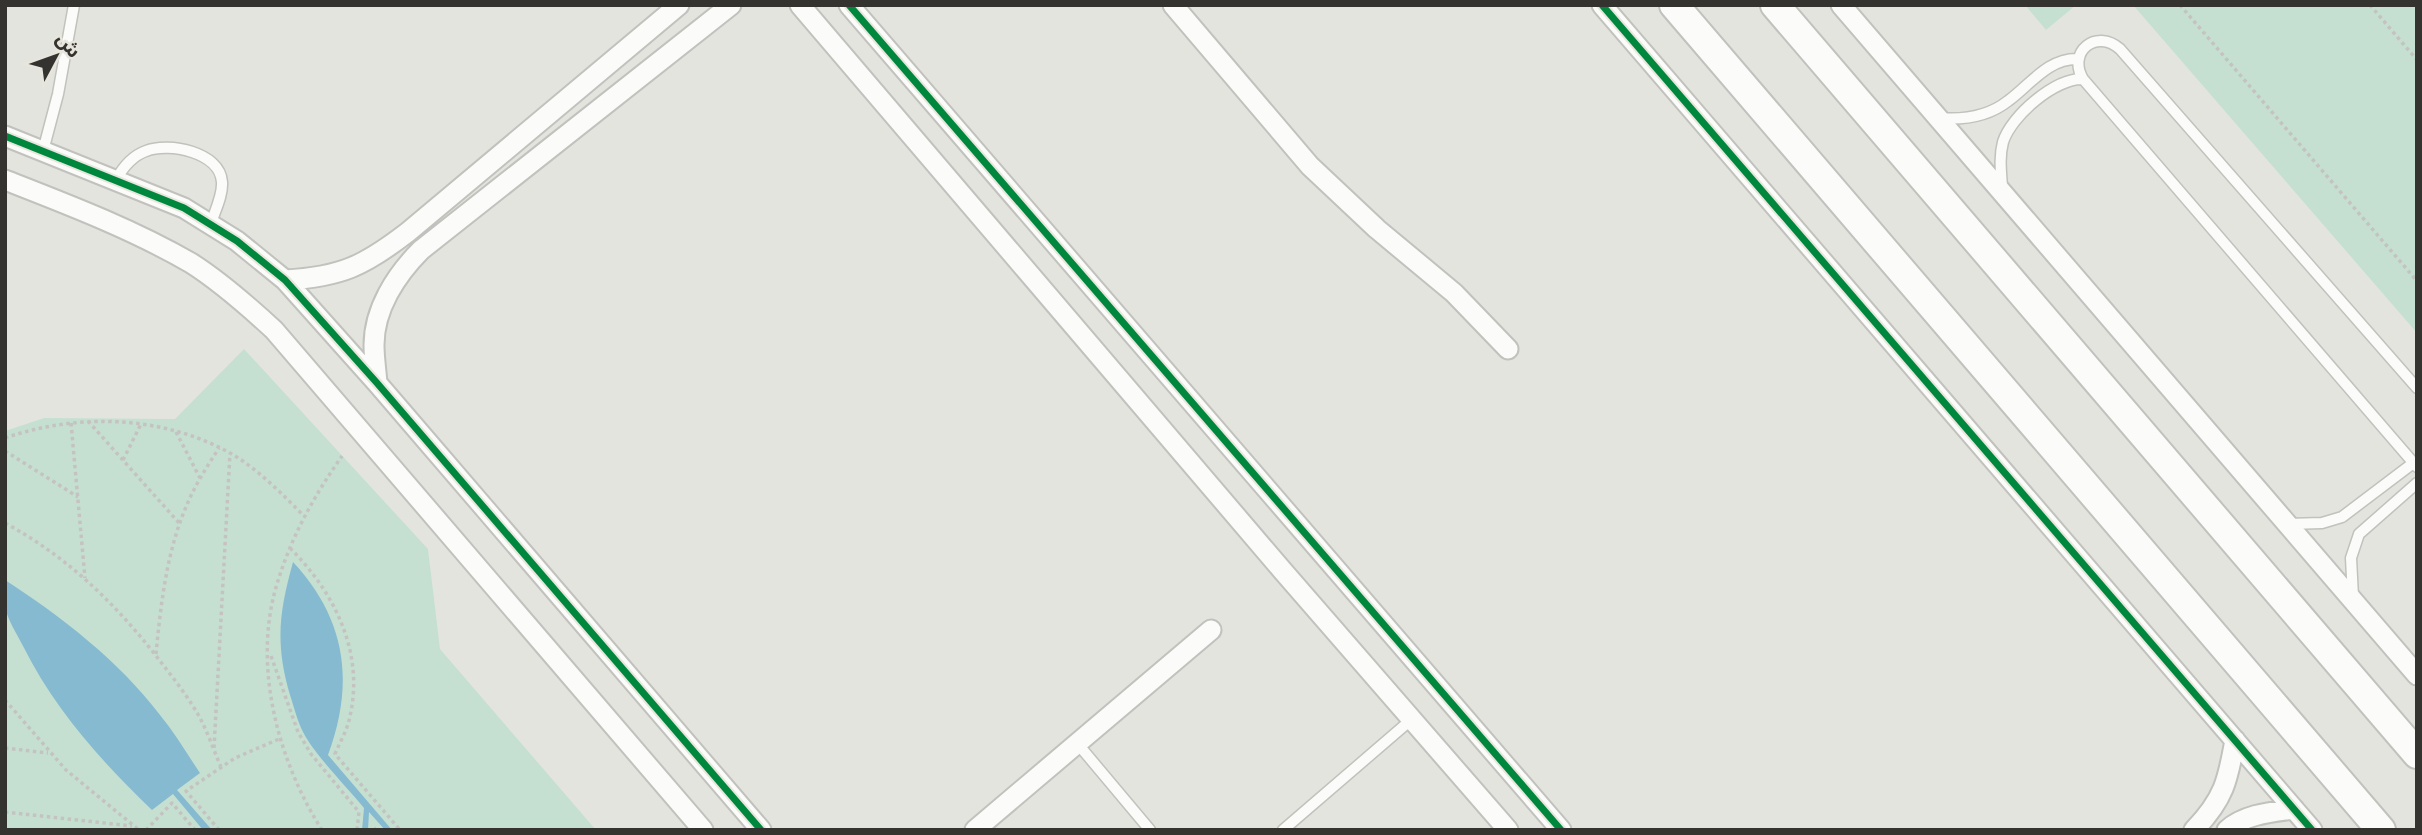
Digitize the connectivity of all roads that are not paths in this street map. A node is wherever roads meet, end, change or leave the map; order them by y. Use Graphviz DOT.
graph roads {
  1 [pos="74,5"];
  2 [pos="678,5"];
  3 [pos="731,5"];
  4 [pos="800,5"];
  5 [pos="849,5"];
  6 [pos="1174,5"];
  7 [pos="1602,5"];
  8 [pos="1674,5"];
  9 [pos="1775,5"];
  10 [pos="1841,5"];
  11 [pos="2078,59"];
  12 [pos="2083,79"];
  13 [pos="1937,117"];
  14 [pos="5,136"];
  15 [pos="43,151"];
  16 [pos="5,180"];
  17 [pos="116,180"];
  18 [pos="2003,194"];
  19 [pos="211,223"];
  20 [pos="285,280"];
  21 [pos="1508,349"];
  22 [pos="377,383"];
  23 [pos="2417,388"];
  24 [pos="2414,466"];
  25 [pos="2417,483"];
  26 [pos="2288,524"];
  27 [pos="2354,601"];
  28 [pos="1211,630"];
  29 [pos="2417,675"];
  30 [pos="1412,719"];
  31 [pos="2235,740"];
  32 [pos="1077,743"];
  33 [pos="2417,754"];
  34 [pos="2294,809"];
  35 [pos="703,830"];
  36 [pos="761,830"];
  37 [pos="975,830"];
  38 [pos="1150,830"];
  39 [pos="1283,830"];
  40 [pos="1508,830"];
  41 [pos="1561,830"];
  42 [pos="2194,830"];
  43 [pos="2227,830"];
  44 [pos="2312,830"];
  45 [pos="2381,830"];
  1 -- 15 [label="lane"];
  2 -- 20 [label="street"];
  3 -- 22 [label="street"];
  4 -- 30 [label="street"];
  5 -- 41 [label="street"];
  6 -- 21 [label="street"];
  7 -- 31 [label="street"];
  8 -- 45 [label="main road"];
  9 -- 33 [label="main road"];
  10 -- 13 [label="street"];
  11 -- 12 [label="lane"];
  11 -- 13 [label="lane"];
  11 -- 23 [label="lane"];
  12 -- 18 [label="lane"];
  12 -- 24 [label="lane"];
  13 -- 18 [label="street"];
  14 -- 15 [label="street"];
  15 -- 17 [label="street"];
  16 -- 35 [label="street"];
  17 -- 19 [label="street"];
  17 -- 19 [label="lane"];
  18 -- 26 [label="street"];
  19 -- 20 [label="street"];
  20 -- 22 [label="street"];
  22 -- 36 [label="street"];
  24 -- 26 [label="lane"];
  25 -- 27 [label="lane"];
  26 -- 27 [label="street"];
  27 -- 29 [label="street"];
  28 -- 32 [label="street"];
  30 -- 39 [label="lane"];
  30 -- 40 [label="street"];
  31 -- 34 [label="street"];
  31 -- 42 [label="street"];
  32 -- 37 [label="street"];
  32 -- 38 [label="lane"];
  34 -- 43 [label="street"];
  34 -- 44 [label="street"];
}
